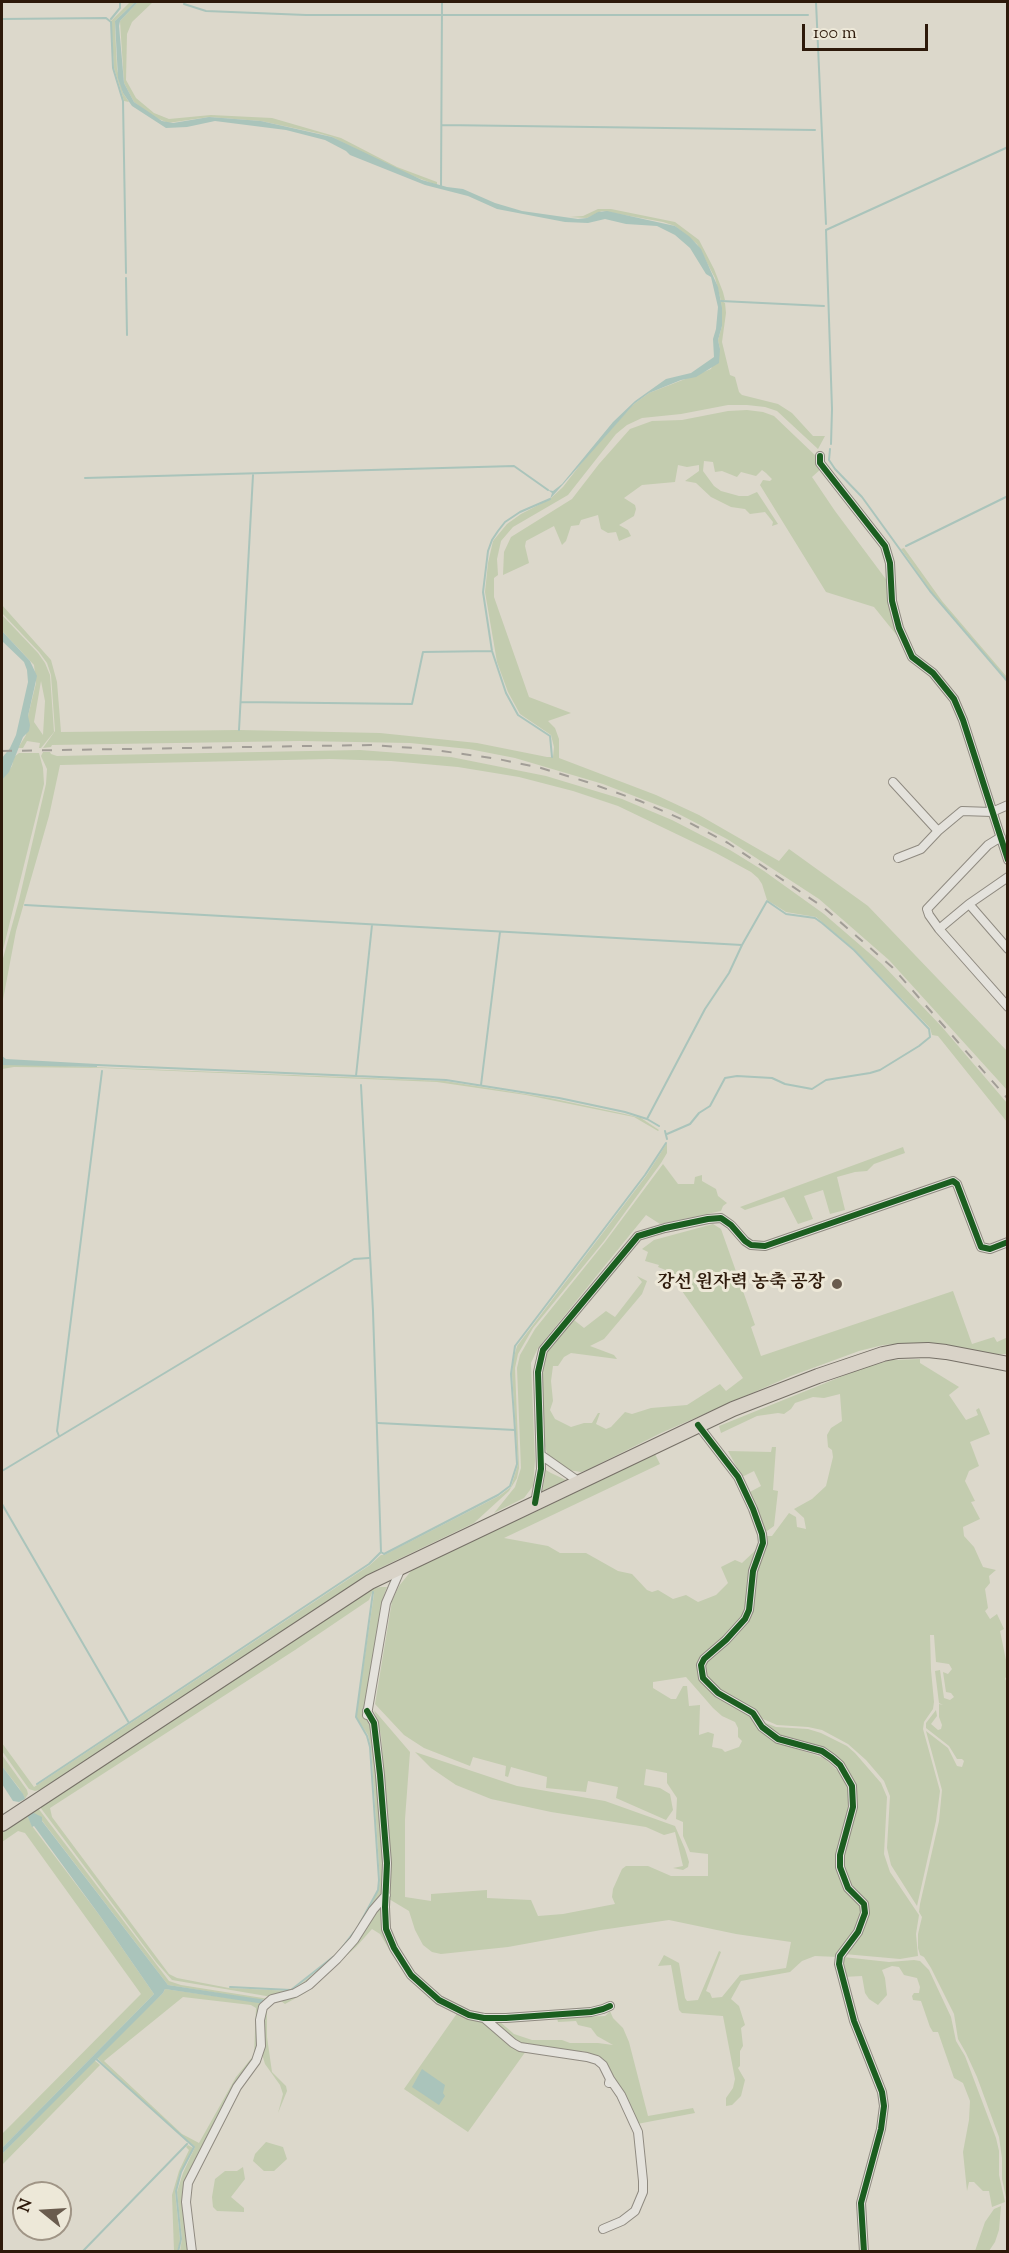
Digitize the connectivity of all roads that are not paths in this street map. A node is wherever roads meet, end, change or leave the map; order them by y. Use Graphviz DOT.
graph roads {
  1 [pos="820,456"];
  2 [pos="893,782"];
  3 [pos="1008,805"];
  4 [pos="992,812"];
  5 [pos="938,831"];
  6 [pos="1001,837"];
  7 [pos="898,858"];
  8 [pos="1008,860"];
  9 [pos="1008,877"];
  10 [pos="969,904"];
  11 [pos="939,929"];
  12 [pos="1008,949"];
  13 [pos="1008,1007"];
  14 [pos="1008,1242"];
  15 [pos="1008,1364"];
  16 [pos="699,1425"];
  17 [pos="541,1455"];
  18 [pos="578,1481"];
  19 [pos="535,1503"];
  20 [pos="403,1565"];
  21 [pos="2,1824"];
  22 [pos="386,1894"];
  23 [pos="610,2006"];
  24 [pos="484,2018"];
  25 [pos="603,2229"];
  26 [pos="192,2252"];
  27 [pos="864,2252"];
  1 -- 4 [label="street"];
  2 -- 5 [label="street"];
  3 -- 4 [label="street"];
  4 -- 5 [label="street"];
  4 -- 6 [label="street"];
  5 -- 7 [label="street"];
  6 -- 8 [label="street"];
  6 -- 11 [label="street"];
  9 -- 10 [label="street"];
  10 -- 11 [label="street"];
  10 -- 12 [label="street"];
  11 -- 13 [label="street"];
  14 -- 17 [label="street"];
  15 -- 16 [label="main road"];
  16 -- 18 [label="main road"];
  16 -- 27 [label="street"];
  17 -- 18 [label="street"];
  17 -- 19 [label="street"];
  18 -- 19 [label="main road"];
  19 -- 20 [label="main road"];
  20 -- 21 [label="main road"];
  20 -- 22 [label="street"];
  22 -- 24 [label="street"];
  22 -- 26 [label="street"];
  23 -- 24 [label="street"];
  24 -- 25 [label="street"];
}
